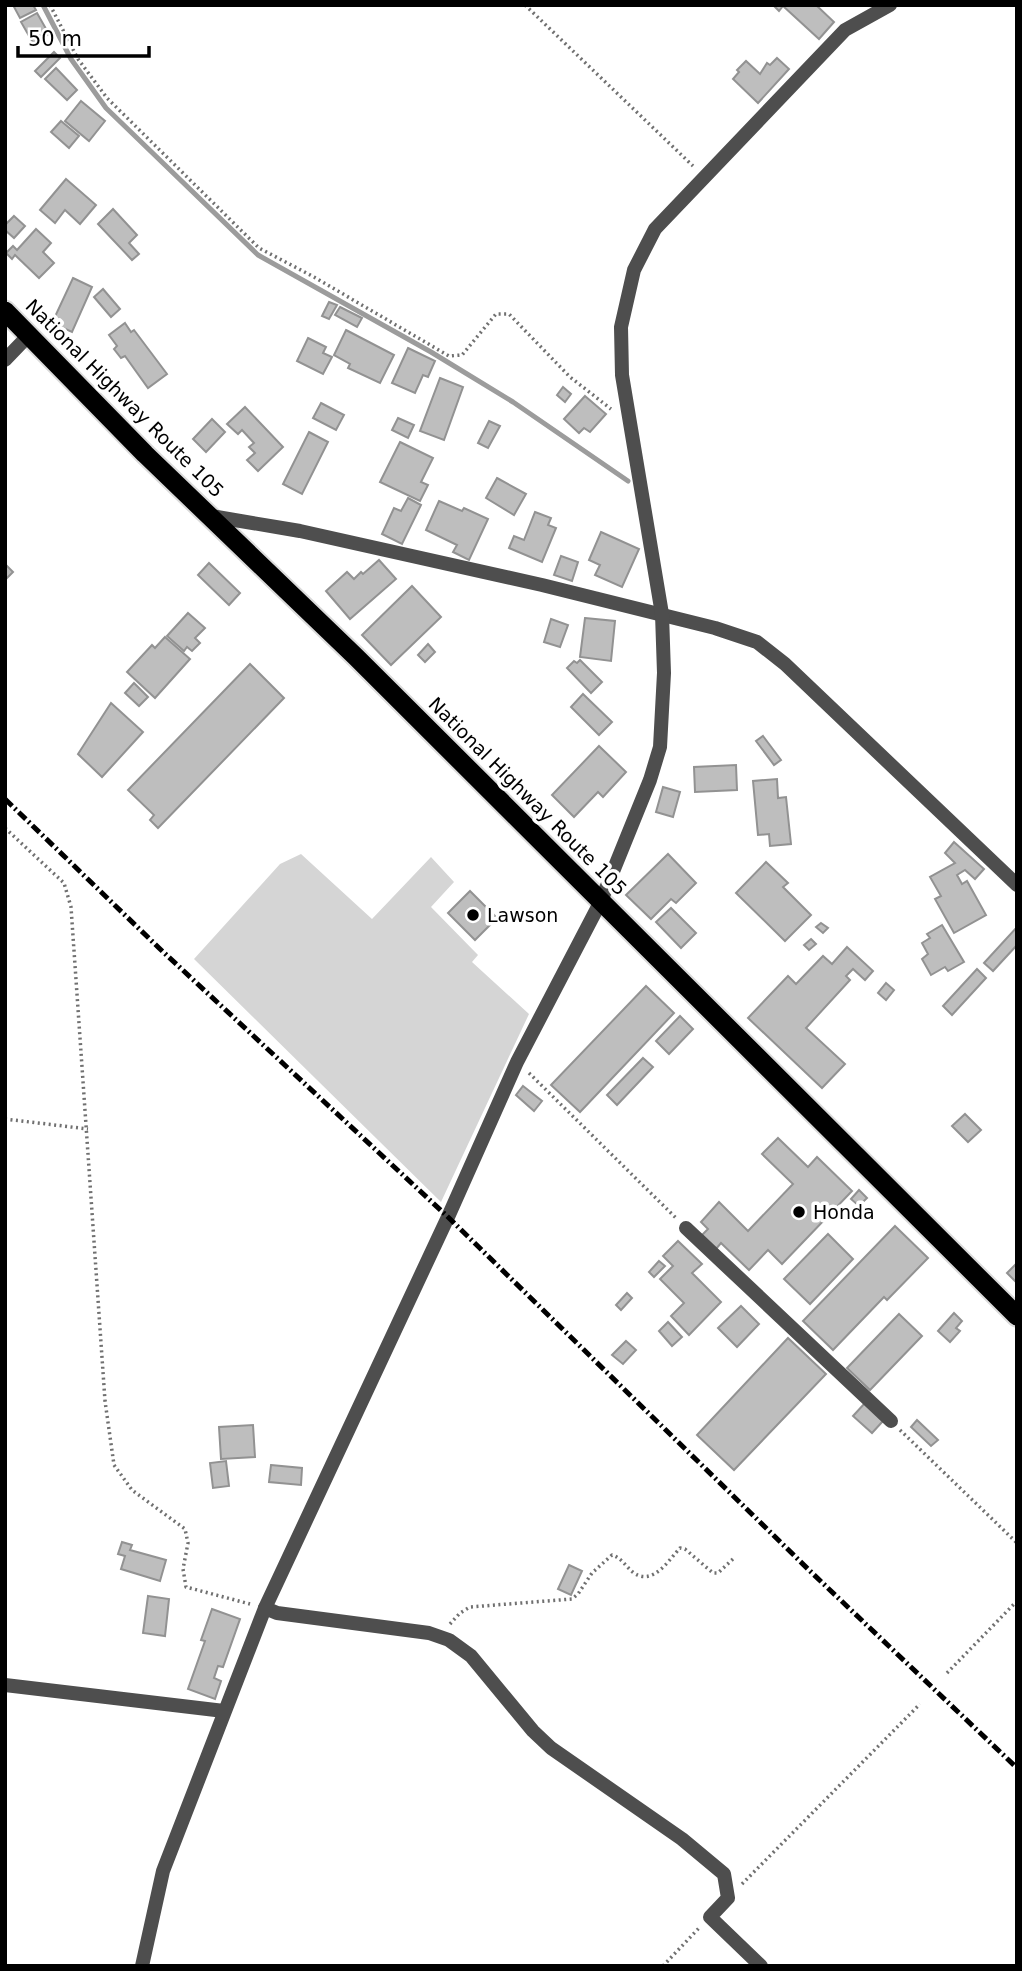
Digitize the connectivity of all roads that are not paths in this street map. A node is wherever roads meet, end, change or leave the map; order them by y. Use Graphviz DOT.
graph roads {
  1 [pos="890,5"];
  2 [pos="5,311"];
  3 [pos="29,335"];
  4 [pos="5,360"];
  5 [pos="211,516"];
  6 [pos="662,614"];
  7 [pos="1017,885"];
  8 [pos="601,901"];
  9 [pos="686,1228"];
  10 [pos="1017,1316"];
  11 [pos="891,1422"];
  12 [pos="265,1608"];
  13 [pos="5,1685"];
  14 [pos="224,1711"];
  15 [pos="142,1966"];
  16 [pos="761,1966"];
  1 -- 6 [label="street"];
  2 -- 3 [label="highway, National Highway Route 105"];
  3 -- 4 [label="street"];
  3 -- 5 [label="highway, National Highway Route 105"];
  5 -- 6 [label="street"];
  5 -- 8 [label="highway, National Highway Route 105"];
  6 -- 7 [label="street"];
  6 -- 8 [label="street"];
  8 -- 10 [label="highway, National Highway Route 105"];
  8 -- 12 [label="street"];
  9 -- 11 [label="street"];
  12 -- 14 [label="street"];
  12 -- 16 [label="street"];
  13 -- 14 [label="street"];
  14 -- 15 [label="street"];
}
